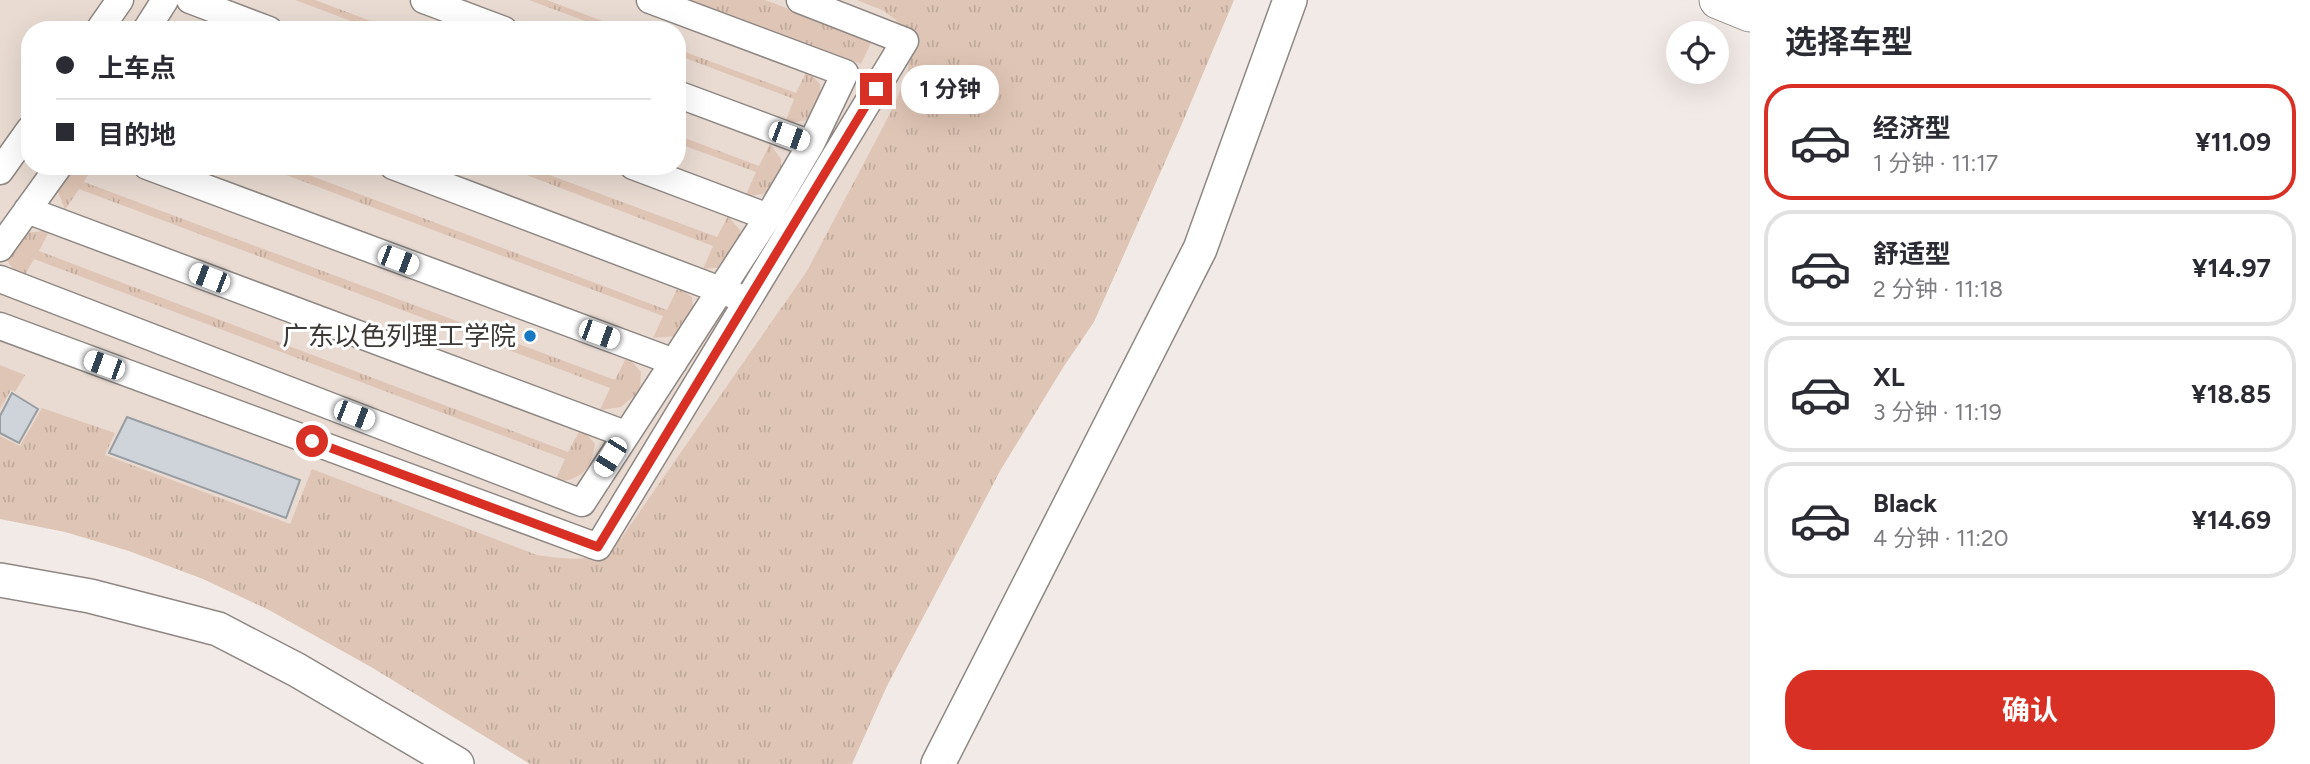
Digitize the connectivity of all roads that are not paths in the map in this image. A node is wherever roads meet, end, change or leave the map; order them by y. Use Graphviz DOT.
graph roads {
  1 [pos="120,0"];
  2 [pos="165,0"];
  3 [pos="190,0"];
  4 [pos="424,0"];
  5 [pos="650,0"];
  6 [pos="800,0"];
  7 [pos="1290,0"];
  8 [pos="1718,0"];
  9 [pos="1750,13"];
  10 [pos="105,21"];
  11 [pos="152,21"];
  12 [pos="245,21"];
  13 [pos="480,21"];
  14 [pos="686,97"];
  15 [pos="21,142"];
  16 [pos="811,144"];
  17 [pos="0,171"];
  18 [pos="52,175"];
  19 [pos="171,175"];
  20 [pos="417,175"];
  21 [pos="657,175"];
  22 [pos="27,210"];
  23 [pos="768,217"];
  24 [pos="0,248"];
  25 [pos="0,279"];
  26 [pos="720,290"];
  27 [pos="747,301"];
  28 [pos="0,326"];
  29 [pos="674,362"];
  30 [pos="625,434"];
  31 [pos="0,580"];
  32 [pos="457,764"];
  33 [pos="938,764"];
  1 -- 10 [label="street"];
  2 -- 11 [label="street"];
  3 -- 12 [label="street"];
  4 -- 13 [label="street"];
  5 -- 16 [label="street"];
  6 -- 27 [label="street"];
  7 -- 33 [label="street"];
  8 -- 9 [label="main road"];
  14 -- 16 [label="street"];
  15 -- 17 [label="street"];
  16 -- 23 [label="street"];
  18 -- 22 [label="street"];
  19 -- 29 [label="street"];
  20 -- 26 [label="street"];
  21 -- 23 [label="street"];
  22 -- 24 [label="street"];
  22 -- 30 [label="street"];
  23 -- 26 [label="street"];
  25 -- 30 [label="street"];
  26 -- 27 [label="street"];
  26 -- 29 [label="street"];
  27 -- 28 [label="street"];
  29 -- 30 [label="street"];
  31 -- 32 [label="street"];
}
